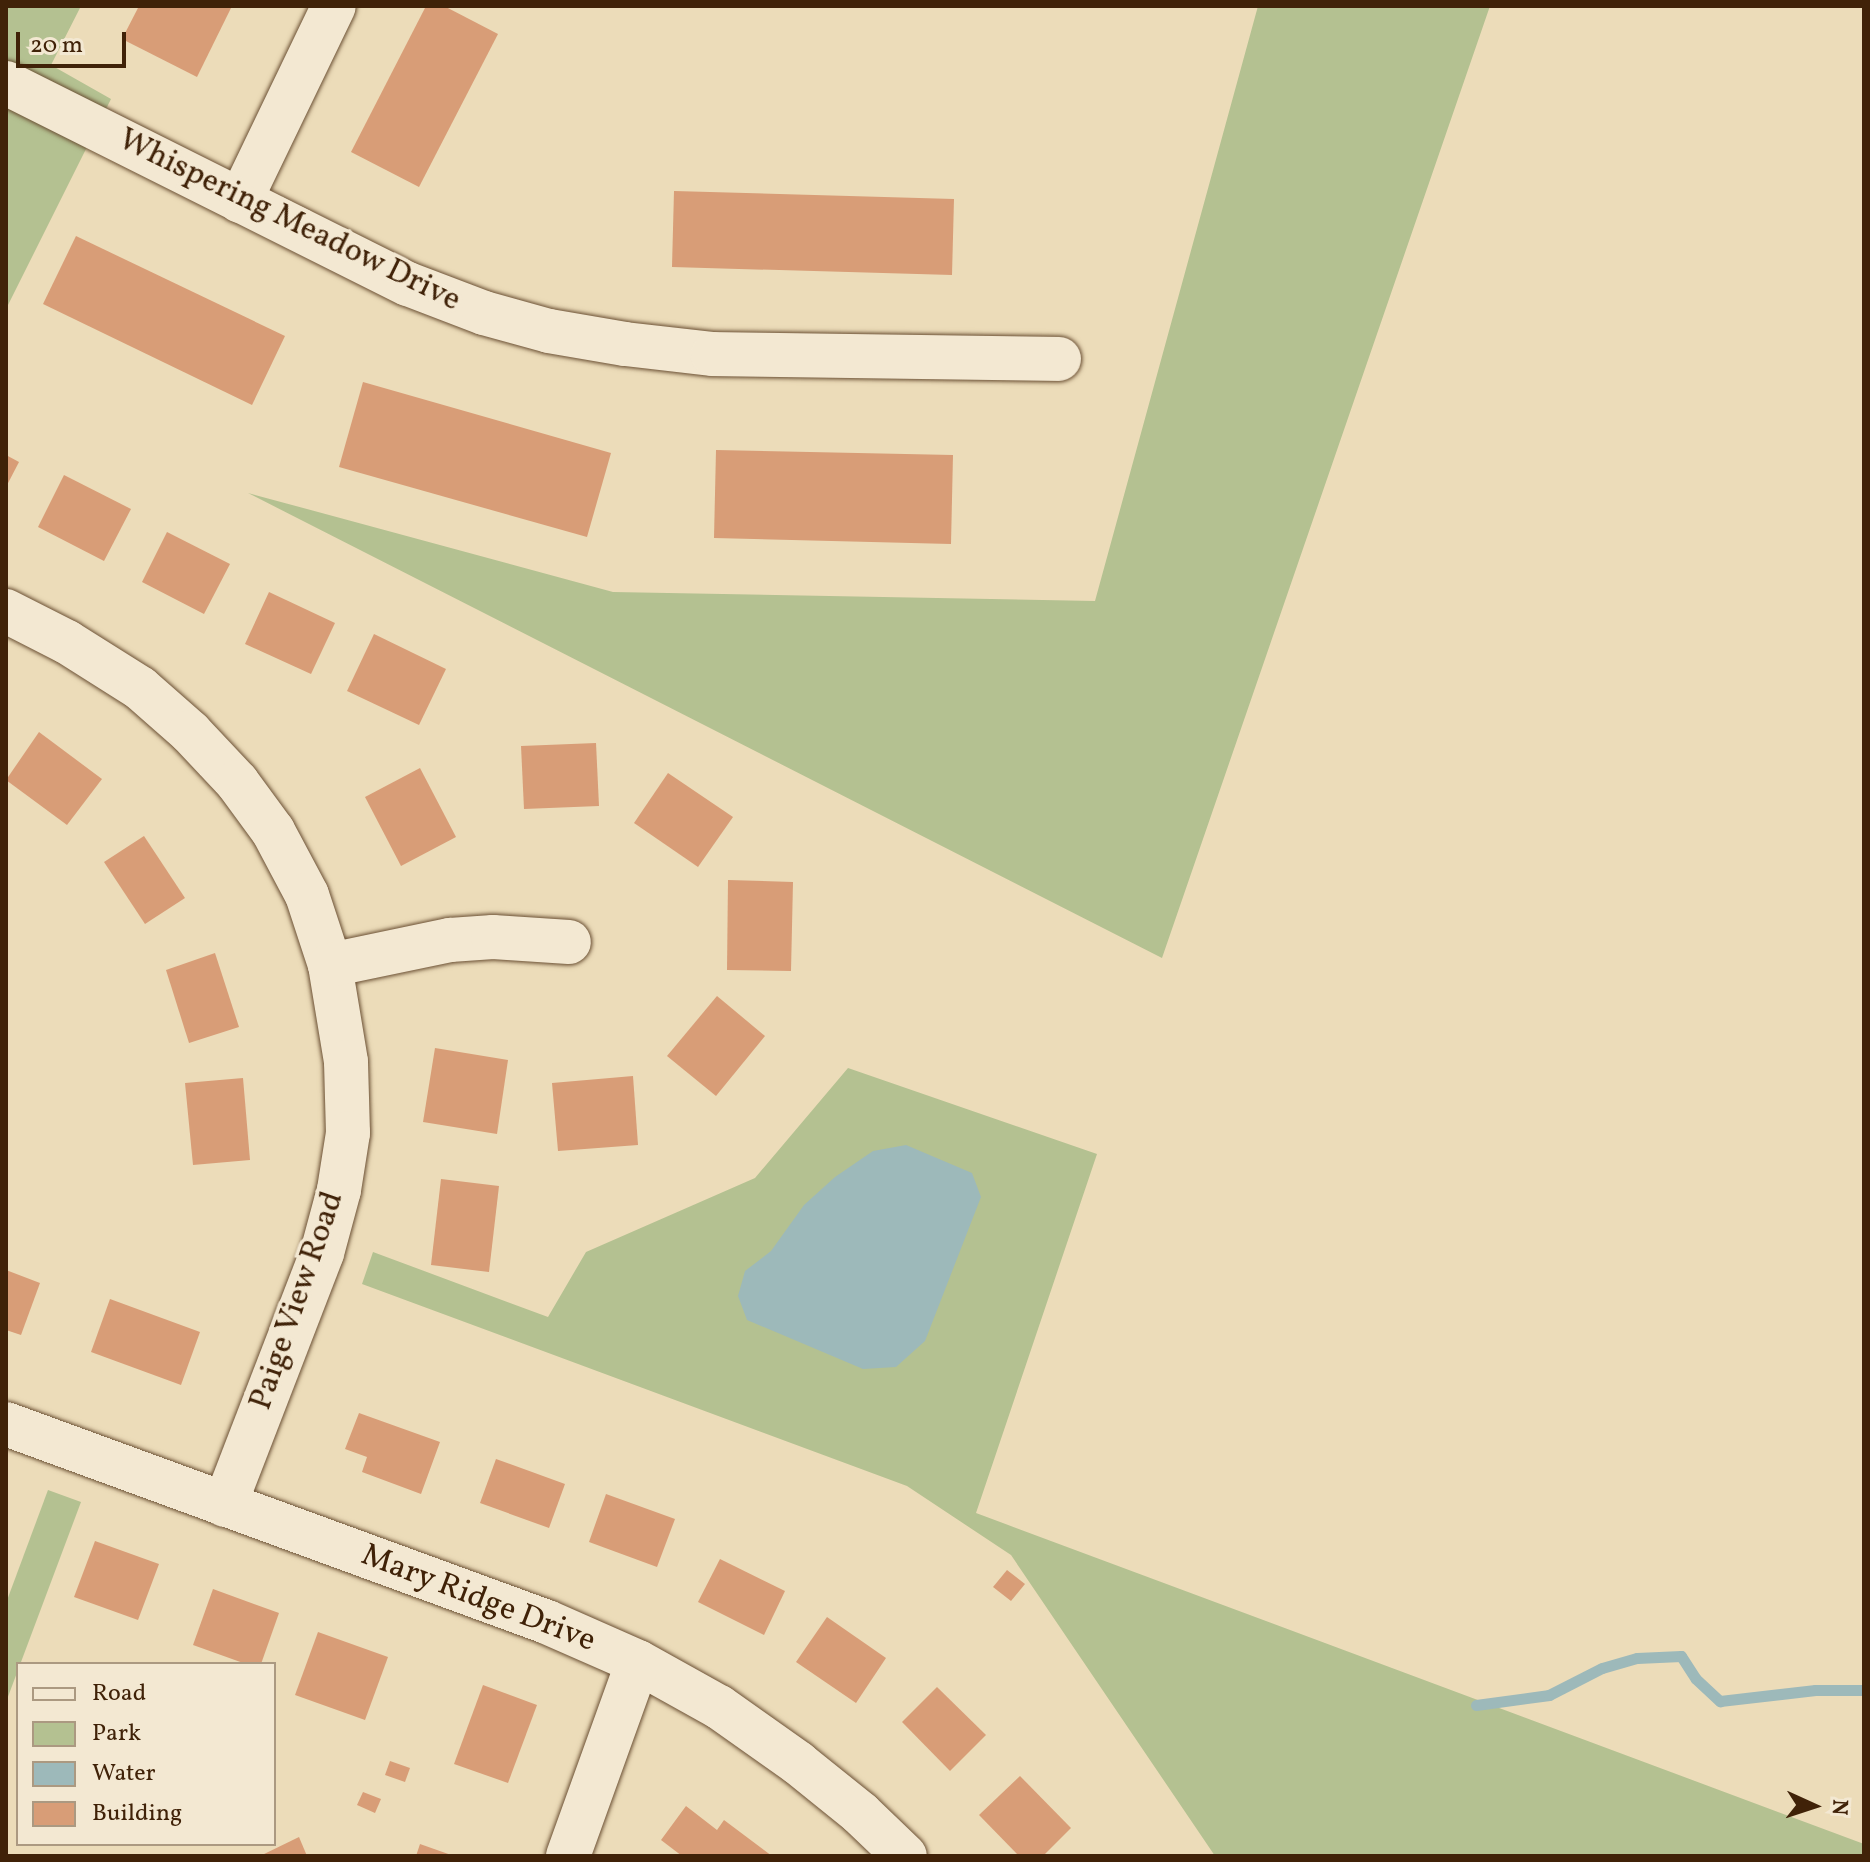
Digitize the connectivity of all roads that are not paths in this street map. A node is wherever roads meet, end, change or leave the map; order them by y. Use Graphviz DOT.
graph roads {
  1 [pos="334,6"];
  2 [pos="6,83"];
  3 [pos="240,201"];
  4 [pos="1059,359"];
  5 [pos="6,611"];
  6 [pos="569,942"];
  7 [pos="330,965"];
  8 [pos="6,1424"];
  9 [pos="225,1505"];
  10 [pos="638,1662"];
  11 [pos="568,1856"];
  12 [pos="905,1856"];
  1 -- 3 [label="street"];
  2 -- 3 [label="street, Whispering Meadow Drive"];
  3 -- 4 [label="street, Whispering Meadow Drive"];
  5 -- 7 [label="street, Paige View Road"];
  6 -- 7 [label="street"];
  7 -- 9 [label="street, Paige View Road"];
  8 -- 9 [label="street, Mary Ridge Drive"];
  9 -- 10 [label="street, Mary Ridge Drive"];
  10 -- 11 [label="street"];
  10 -- 12 [label="street, Mary Ridge Drive"];
}
